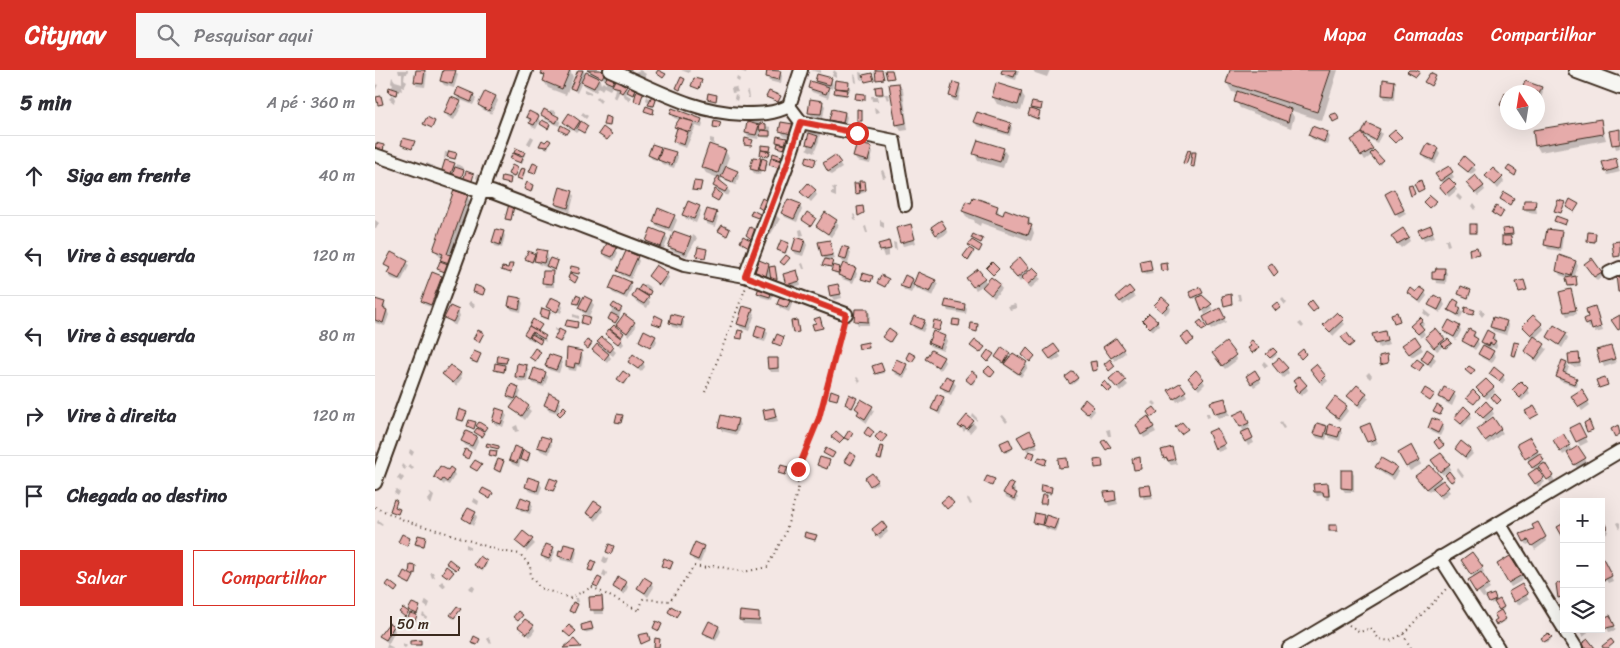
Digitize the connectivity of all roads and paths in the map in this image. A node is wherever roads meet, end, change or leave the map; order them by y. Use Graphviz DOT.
graph roads {
  1 [pos="526,70"];
  2 [pos="610,70"];
  3 [pos="801,70"];
  4 [pos="1577,70"];
  5 [pos="1620,86"];
  6 [pos="789,106"];
  7 [pos="801,122"];
  8 [pos="375,155"];
  9 [pos="482,192"];
  10 [pos="905,205"];
  11 [pos="745,276"];
  12 [pos="846,314"];
  13 [pos="705,392"];
  14 [pos="1620,451"];
  15 [pos="375,483"];
  16 [pos="375,507"];
  17 [pos="1499,522"];
  18 [pos="1440,557"];
  19 [pos="1457,582"];
  20 [pos="1339,618"];
  21 [pos="1560,622"];
  22 [pos="1567,633"];
  23 [pos="1403,634"];
  24 [pos="1289,648"];
  25 [pos="1411,648"];
  26 [pos="1498,648"];
  27 [pos="1576,648"];
  1 -- 9 [label="street"];
  2 -- 6 [label="street"];
  3 -- 6 [label="street"];
  4 -- 5 [label="main road"];
  6 -- 7 [label="street"];
  7 -- 10 [label="street"];
  7 -- 11 [label="street"];
  8 -- 9 [label="street"];
  9 -- 11 [label="street"];
  9 -- 15 [label="street"];
  11 -- 12 [label="street"];
  11 -- 13 [label="path"];
  12 -- 16 [label="path"];
  14 -- 17 [label="street"];
  17 -- 18 [label="street"];
  17 -- 21 [label="street"];
  18 -- 19 [label="street"];
  18 -- 20 [label="street"];
  19 -- 23 [label="path"];
  19 -- 26 [label="street"];
  20 -- 23 [label="path"];
  20 -- 24 [label="street"];
  22 -- 27 [label="street"];
  23 -- 25 [label="path"];
}
